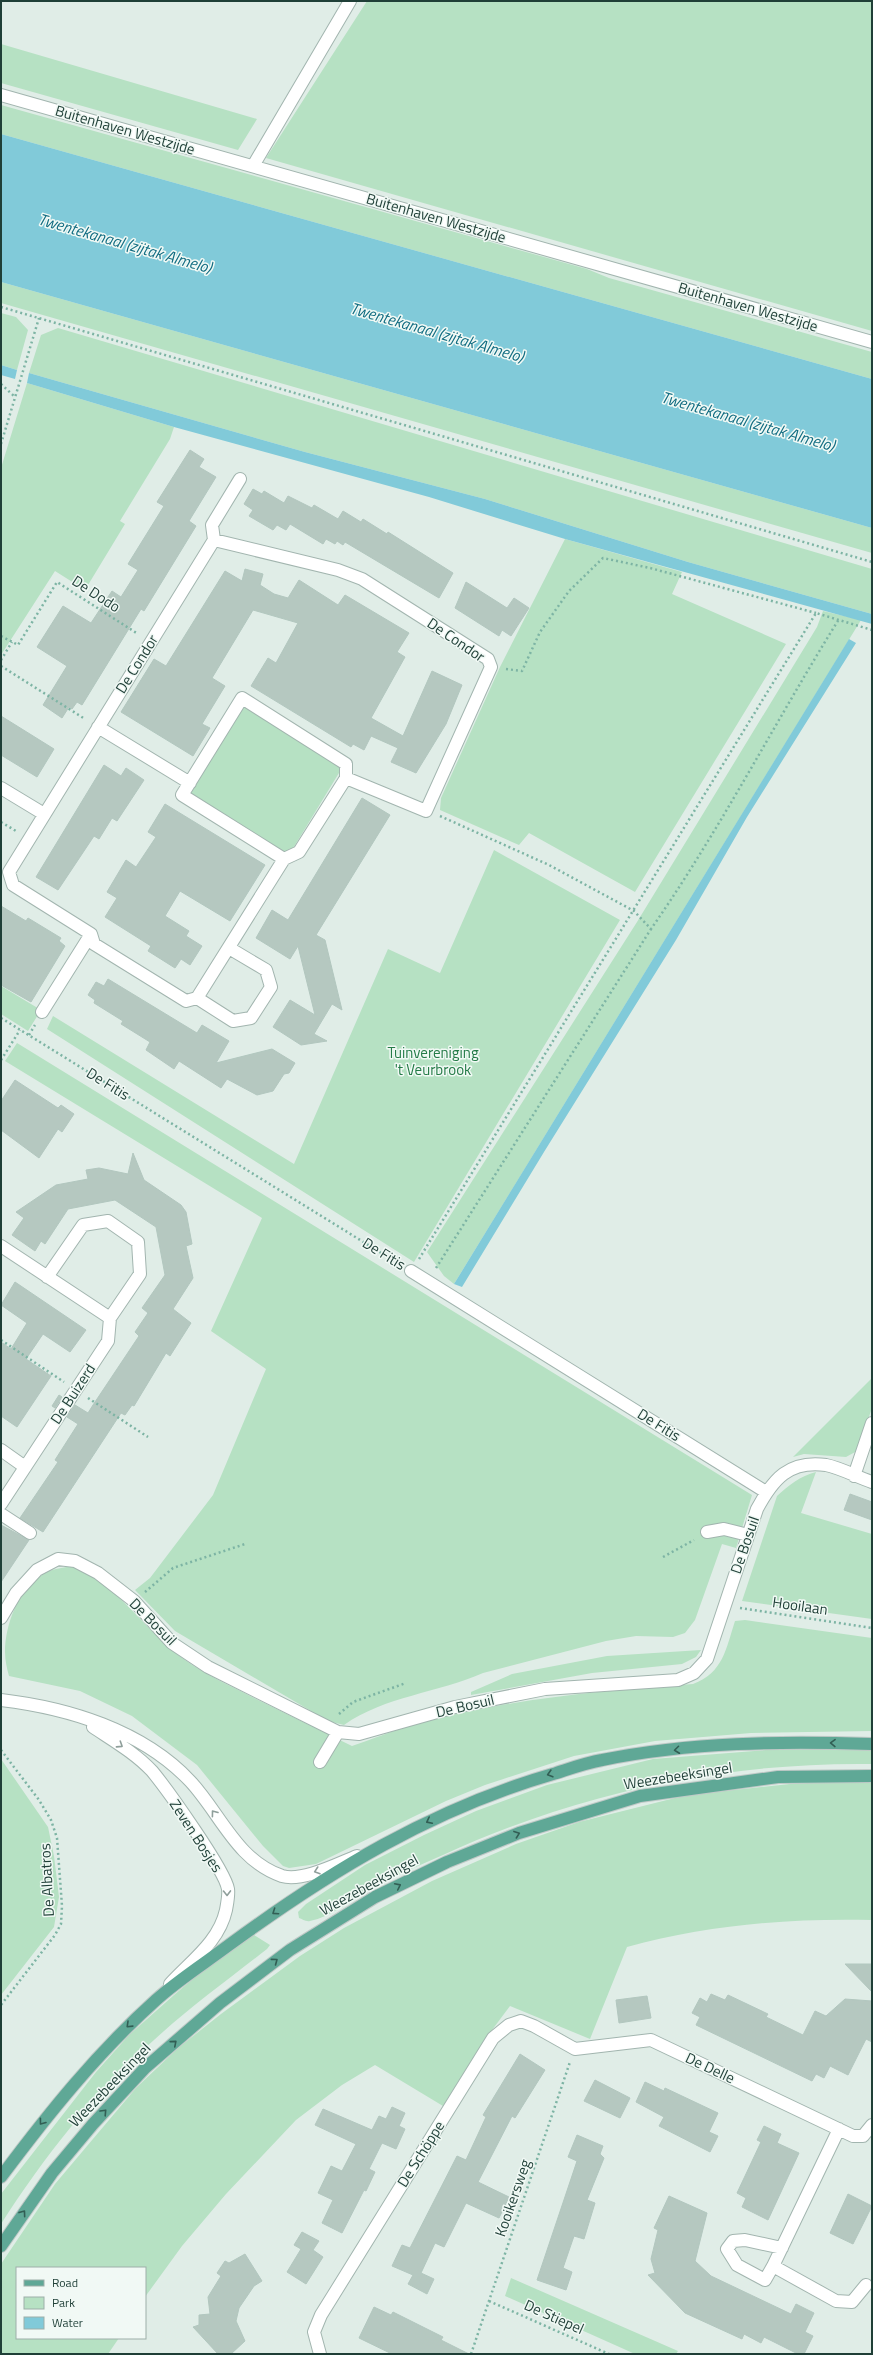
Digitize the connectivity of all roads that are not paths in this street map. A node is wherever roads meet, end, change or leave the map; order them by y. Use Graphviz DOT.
graph roads {
  1 [pos="350,1"];
  2 [pos="1,95"];
  3 [pos="253,166"];
  4 [pos="872,342"];
  5 [pos="240,479"];
  6 [pos="214,540"];
  7 [pos="98,727"];
  8 [pos="346,778"];
  9 [pos="190,783"];
  10 [pos="1,788"];
  11 [pos="44,814"];
  12 [pos="284,859"];
  13 [pos="1,878"];
  14 [pos="13,885"];
  15 [pos="91,934"];
  16 [pos="229,948"];
  17 [pos="197,998"];
  18 [pos="42,1012"];
  19 [pos="1,1246"];
  20 [pos="411,1271"];
  21 [pos="47,1277"];
  22 [pos="110,1318"];
  23 [pos="872,1423"];
  24 [pos="1,1450"];
  25 [pos="25,1467"];
  26 [pos="854,1476"];
  27 [pos="872,1482"];
  28 [pos="766,1492"];
  29 [pos="1,1504"];
  30 [pos="1,1514"];
  31 [pos="707,1532"];
  32 [pos="30,1533"];
  33 [pos="748,1535"];
  34 [pos="1,1618"];
  35 [pos="1,1700"];
  36 [pos="76,1716"];
  37 [pos="333,1730"];
  38 [pos="872,1744"];
  39 [pos="320,1762"];
  40 [pos="872,1776"];
  41 [pos="366,1852"];
  42 [pos="157,1998"];
  43 [pos="575,2049"];
  44 [pos="872,2126"];
  45 [pos="839,2129"];
  46 [pos="1,2177"];
  47 [pos="1,2246"];
  48 [pos="782,2248"];
  49 [pos="773,2266"];
  50 [pos="866,2285"];
  51 [pos="320,2354"];
  1 -- 3 [label="street"];
  2 -- 3 [label="street, Buitenhaven Westzijde"];
  3 -- 4 [label="street, Buitenhaven Westzijde"];
  5 -- 6 [label="street"];
  6 -- 7 [label="street, De Condor"];
  6 -- 8 [label="street, De Condor"];
  7 -- 9 [label="street"];
  7 -- 11 [label="street, De Condor"];
  8 -- 9 [label="street"];
  8 -- 12 [label="street"];
  9 -- 12 [label="street"];
  10 -- 11 [label="street"];
  11 -- 14 [label="street, De Condor"];
  12 -- 16 [label="street"];
  13 -- 14 [label="street"];
  14 -- 15 [label="street"];
  15 -- 17 [label="street"];
  15 -- 18 [label="street"];
  16 -- 17 [label="street"];
  16 -- 17 [label="street"];
  19 -- 21 [label="street"];
  20 -- 28 [label="street, De Fitis"];
  21 -- 22 [label="street"];
  21 -- 22 [label="street, De Buizerd"];
  22 -- 25 [label="street, De Buizerd"];
  23 -- 26 [label="street"];
  24 -- 25 [label="street"];
  25 -- 29 [label="street, De Buizerd"];
  26 -- 27 [label="street, De Bosuil"];
  26 -- 28 [label="street, De Bosuil"];
  28 -- 33 [label="street, De Bosuil"];
  30 -- 32 [label="street"];
  31 -- 33 [label="street"];
  33 -- 37 [label="street, De Bosuil"];
  34 -- 37 [label="street, De Bosuil"];
  35 -- 36 [label="street, Zeven Bosjes"];
  41 -- 36 [label="street, Zeven Bosjes, one-way"];
  36 -- 42 [label="street, Zeven Bosjes, one-way"];
  37 -- 39 [label="street"];
  38 -- 41 [label="main road, Weezebeeksingel, one-way"];
  47 -- 40 [label="main road, Weezebeeksingel, one-way"];
  41 -- 42 [label="main road, Weezebeeksingel, one-way"];
  42 -- 46 [label="main road, Weezebeeksingel, one-way"];
  43 -- 45 [label="street, De Delle"];
  43 -- 51 [label="street, De Schöppe"];
  44 -- 45 [label="street, De Delle"];
  45 -- 48 [label="street"];
  48 -- 49 [label="street"];
  48 -- 49 [label="street"];
  49 -- 50 [label="street"];
}
